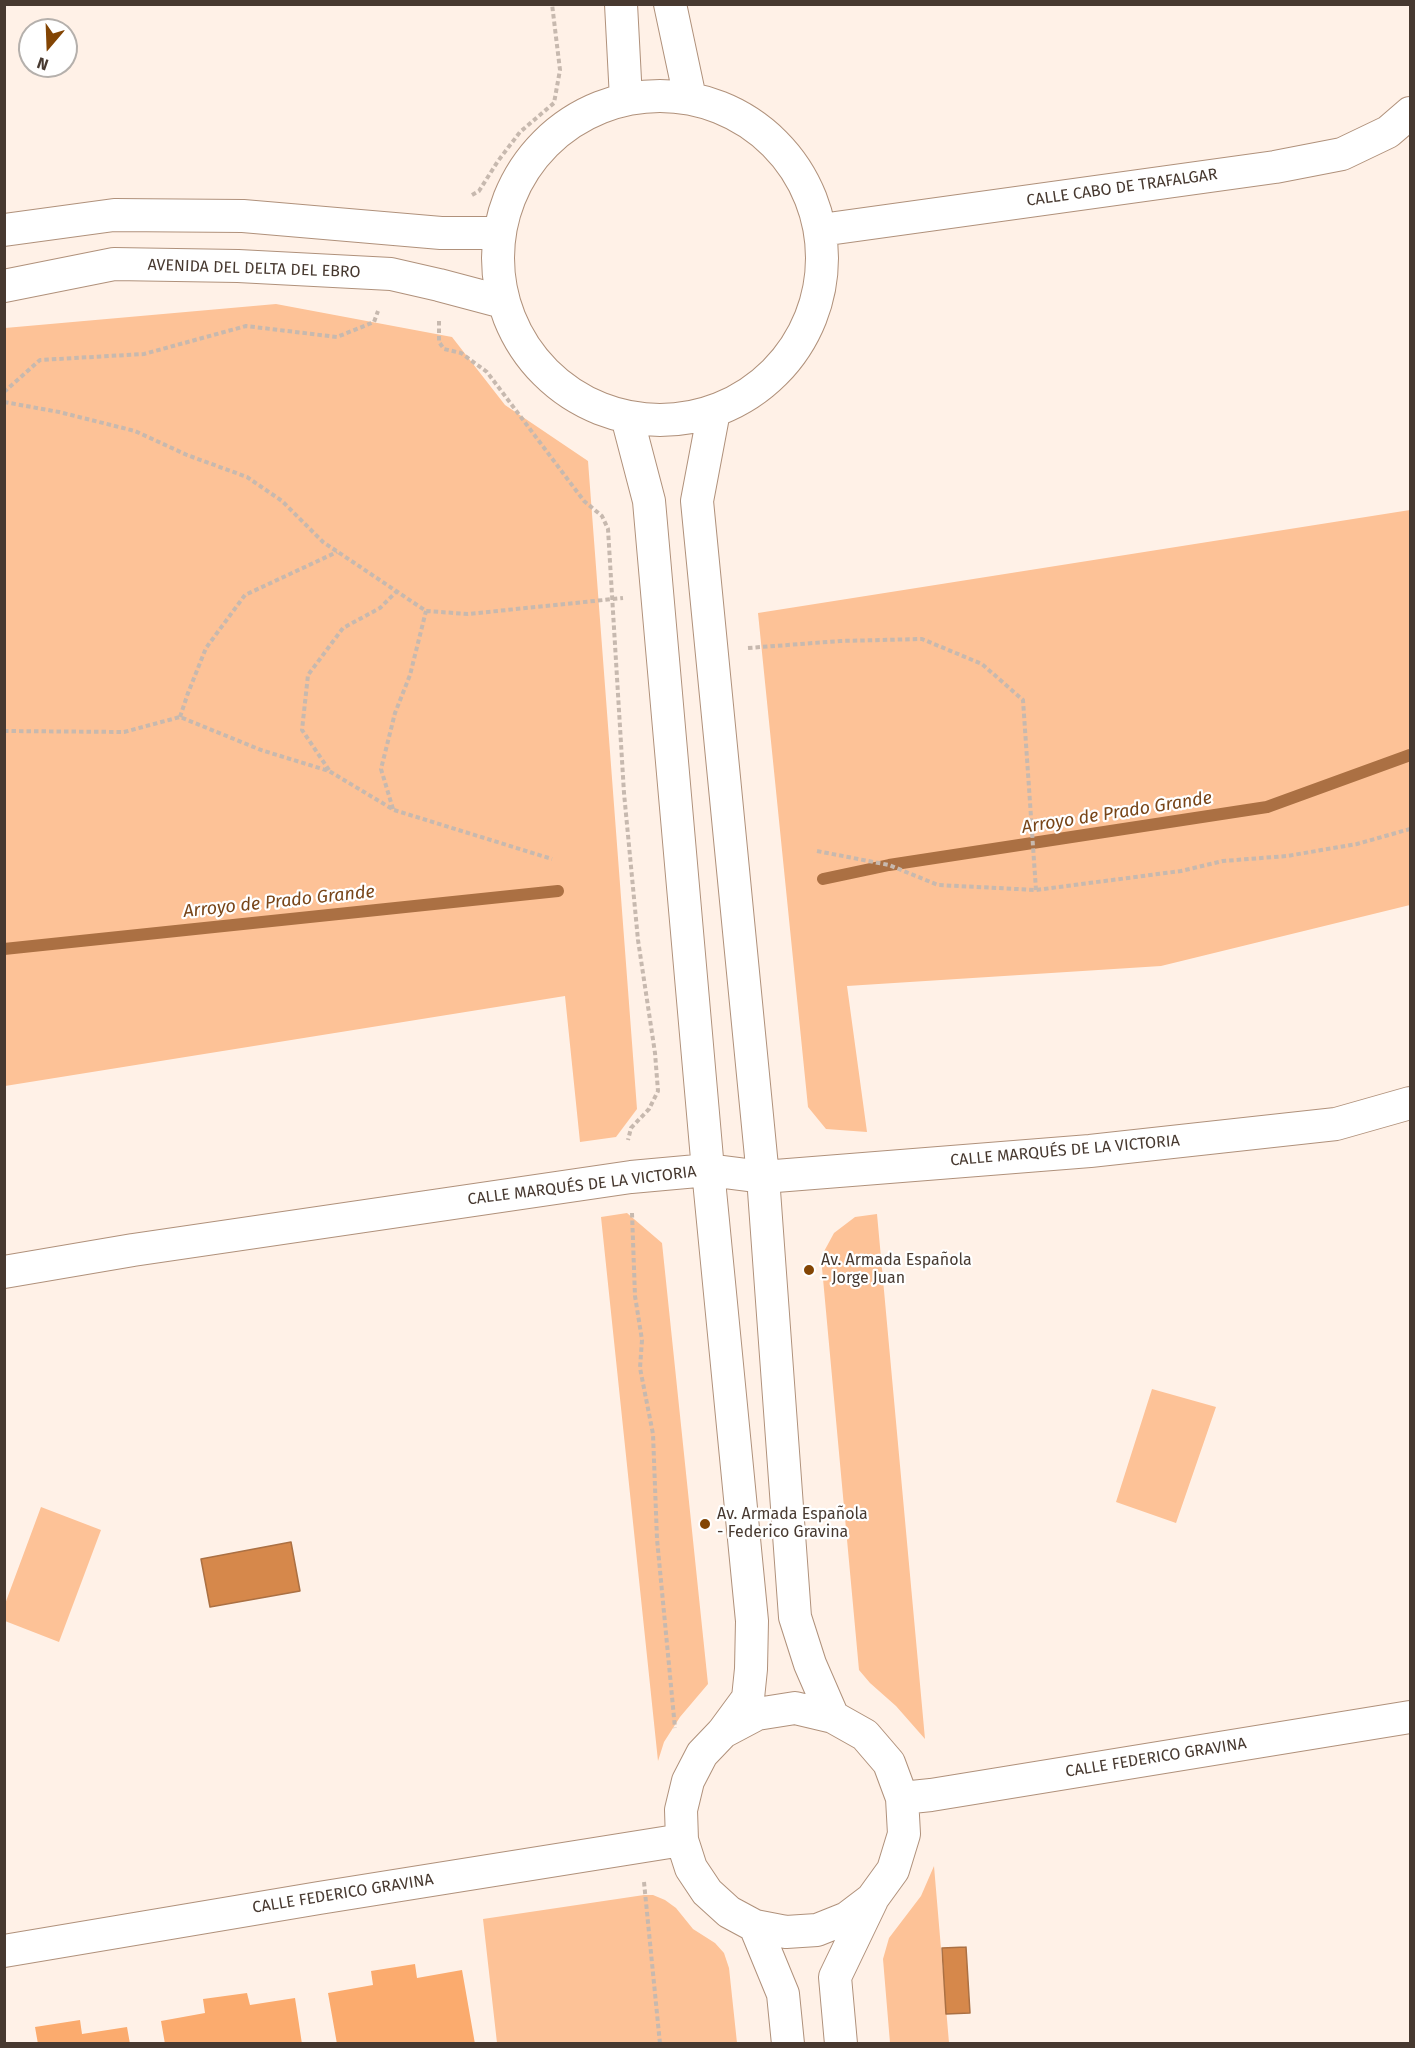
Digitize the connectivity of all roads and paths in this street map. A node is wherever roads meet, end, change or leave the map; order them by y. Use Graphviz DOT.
graph roads {
  1 [pos="552,4"];
  2 [pos="621,4"];
  3 [pos="670,4"];
  4 [pos="690,98"];
  5 [pos="626,99"];
  6 [pos="1410,112"];
  7 [pos="469,197"];
  8 [pos="4,230"];
  9 [pos="821,231"];
  10 [pos="499,233"];
  11 [pos="391,274"];
  12 [pos="4,286"];
  13 [pos="503,302"];
  14 [pos="439,342"];
  15 [pos="4,392"];
  16 [pos="4,402"];
  17 [pos="714,411"];
  18 [pos="627,417"];
  19 [pos="338,552"];
  20 [pos="397,591"];
  21 [pos="657,594"];
  22 [pos="612,599"];
  23 [pos="426,611"];
  24 [pos="711,651"];
  25 [pos="180,717"];
  26 [pos="4,731"];
  27 [pos="330,771"];
  28 [pos="394,810"];
  29 [pos="1410,829"];
  30 [pos="818,851"];
  31 [pos="552,859"];
  32 [pos="1036,890"];
  33 [pos="1410,1103"];
  34 [pos="627,1138"];
  35 [pos="708,1170"];
  36 [pos="763,1177"];
  37 [pos="633,1231"];
  38 [pos="4,1272"];
  39 [pos="833,1717"];
  40 [pos="1410,1717"];
  41 [pos="676,1729"];
  42 [pos="723,1732"];
  43 [pos="902,1798"];
  44 [pos="682,1840"];
  45 [pos="644,1894"];
  46 [pos="872,1899"];
  47 [pos="755,1926"];
  48 [pos="4,1952"];
  49 [pos="660,2043"];
  50 [pos="788,2043"];
  51 [pos="842,2043"];
  1 -- 7 [label="path"];
  2 -- 5 [label="street"];
  3 -- 4 [label="street"];
  4 -- 5 [label="street"];
  4 -- 9 [label="street"];
  5 -- 10 [label="street"];
  6 -- 9 [label="street, CALLE CABO DE TRAFALGAR"];
  8 -- 10 [label="street"];
  9 -- 17 [label="street"];
  10 -- 13 [label="street"];
  11 -- 12 [label="street, AVENIDA DEL DELTA DEL EBRO"];
  11 -- 13 [label="street, AVENIDA DEL DELTA DEL EBRO"];
  11 -- 15 [label="path"];
  13 -- 18 [label="street"];
  14 -- 22 [label="path"];
  16 -- 19 [label="path"];
  17 -- 18 [label="street"];
  17 -- 24 [label="street"];
  18 -- 21 [label="street"];
  19 -- 20 [label="path"];
  19 -- 25 [label="path"];
  20 -- 23 [label="path"];
  20 -- 27 [label="path"];
  21 -- 22 [label="path"];
  21 -- 35 [label="street"];
  22 -- 23 [label="path"];
  22 -- 34 [label="path"];
  23 -- 28 [label="path"];
  24 -- 32 [label="path"];
  24 -- 36 [label="street"];
  25 -- 26 [label="path"];
  25 -- 27 [label="path"];
  27 -- 28 [label="path"];
  28 -- 31 [label="path"];
  29 -- 32 [label="path"];
  30 -- 32 [label="path"];
  33 -- 36 [label="street, CALLE MARQUÉS DE LA VICTORIA"];
  35 -- 36 [label="street, CALLE MARQUÉS DE LA VICTORIA"];
  35 -- 38 [label="street, CALLE MARQUÉS DE LA VICTORIA"];
  35 -- 42 [label="street"];
  36 -- 39 [label="street"];
  37 -- 41 [label="path"];
  39 -- 42 [label="street"];
  39 -- 43 [label="street"];
  40 -- 43 [label="street, CALLE FEDERICO GRAVINA"];
  42 -- 44 [label="street"];
  43 -- 46 [label="street"];
  44 -- 47 [label="street"];
  44 -- 48 [label="street, CALLE FEDERICO GRAVINA"];
  45 -- 49 [label="path"];
  46 -- 47 [label="street"];
  46 -- 51 [label="street"];
  47 -- 50 [label="street"];
}
